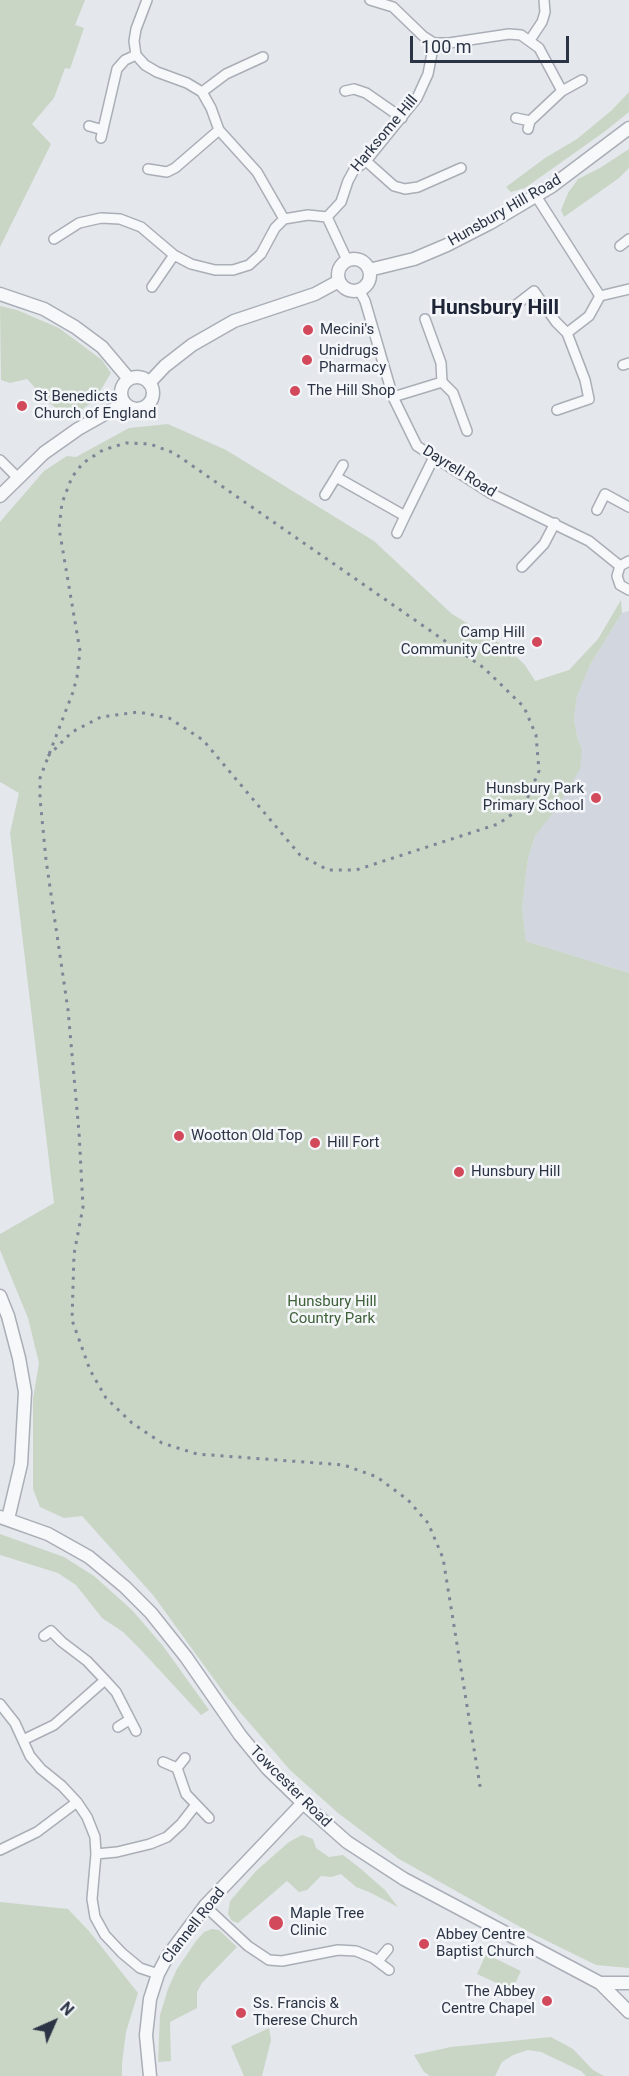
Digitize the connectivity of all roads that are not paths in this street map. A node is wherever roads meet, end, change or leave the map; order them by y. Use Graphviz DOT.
graph roads {
  1 [pos="147,0"];
  2 [pos="375,0"];
  3 [pos="544,0"];
  4 [pos="530,40"];
  5 [pos="435,43"];
  6 [pos="136,55"];
  7 [pos="263,57"];
  8 [pos="357,77"];
  9 [pos="582,80"];
  10 [pos="202,92"];
  11 [pos="562,92"];
  12 [pos="402,118"];
  13 [pos="516,118"];
  14 [pos="89,126"];
  15 [pos="629,128"];
  16 [pos="219,130"];
  17 [pos="366,161"];
  18 [pos="461,168"];
  19 [pos="148,169"];
  20 [pos="536,196"];
  21 [pos="327,217"];
  22 [pos="284,219"];
  23 [pos="54,238"];
  24 [pos="629,238"];
  25 [pos="620,246"];
  26 [pos="174,255"];
  27 [pos="346,260"];
  28 [pos="369,270"];
  29 [pos="339,281"];
  30 [pos="152,287"];
  31 [pos="629,289"];
  32 [pos="359,290"];
  33 [pos="0,294"];
  34 [pos="600,296"];
  35 [pos="512,308"];
  36 [pos="425,319"];
  37 [pos="567,333"];
  38 [pos="129,379"];
  39 [pos="442,382"];
  40 [pos="149,383"];
  41 [pos="393,397"];
  42 [pos="124,403"];
  43 [pos="557,410"];
  44 [pos="467,431"];
  45 [pos="434,457"];
  46 [pos="0,459"];
  47 [pos="343,465"];
  48 [pos="17,477"];
  49 [pos="336,477"];
  50 [pos="325,495"];
  51 [pos="0,496"];
  52 [pos="629,507"];
  53 [pos="597,510"];
  54 [pos="405,516"];
  55 [pos="555,523"];
  56 [pos="397,533"];
  57 [pos="629,561"];
  58 [pos="620,566"];
  59 [pos="522,567"];
  60 [pos="629,590"];
  61 [pos="0,1296"];
  62 [pos="4,1317"];
  63 [pos="4,1518"];
  64 [pos="60,1623"];
  65 [pos="105,1680"];
  66 [pos="0,1704"];
  67 [pos="129,1720"];
  68 [pos="118,1727"];
  69 [pos="136,1731"];
  70 [pos="23,1740"];
  71 [pos="185,1758"];
  72 [pos="163,1762"];
  73 [pos="177,1768"];
  74 [pos="77,1802"];
  75 [pos="303,1803"];
  76 [pos="195,1806"];
  77 [pos="209,1818"];
  78 [pos="1,1854"];
  79 [pos="96,1854"];
  80 [pos="205,1906"];
  81 [pos="388,1949"];
  82 [pos="378,1961"];
  83 [pos="389,1970"];
  84 [pos="158,1974"];
  85 [pos="600,1983"];
  86 [pos="629,1983"];
  87 [pos="629,2012"];
  88 [pos="150,2076"];
  1 -- 6 [label="street"];
  2 -- 5 [label="street"];
  3 -- 4 [label="street"];
  4 -- 5 [label="street"];
  4 -- 11 [label="street"];
  5 -- 12 [label="street, Harksome Hill"];
  6 -- 10 [label="street"];
  6 -- 14 [label="street"];
  7 -- 10 [label="street"];
  8 -- 12 [label="street"];
  9 -- 11 [label="street"];
  10 -- 16 [label="street"];
  11 -- 13 [label="street"];
  12 -- 17 [label="street, Harksome Hill"];
  15 -- 20 [label="street, Hunsbury Hill Road"];
  16 -- 19 [label="street"];
  16 -- 22 [label="street"];
  17 -- 18 [label="street"];
  17 -- 21 [label="street, Harksome Hill"];
  20 -- 28 [label="street, Hunsbury Hill Road"];
  20 -- 34 [label="street"];
  21 -- 22 [label="street"];
  21 -- 27 [label="street"];
  22 -- 26 [label="street"];
  23 -- 26 [label="street"];
  24 -- 25 [label="street"];
  26 -- 30 [label="street"];
  27 -- 28 [label="street"];
  27 -- 29 [label="street"];
  28 -- 32 [label="street"];
  29 -- 32 [label="street"];
  29 -- 40 [label="street"];
  31 -- 34 [label="street"];
  32 -- 41 [label="street, Dayrell Road"];
  33 -- 38 [label="street"];
  34 -- 37 [label="street"];
  35 -- 37 [label="street"];
  36 -- 39 [label="street"];
  37 -- 43 [label="street"];
  38 -- 40 [label="street"];
  38 -- 42 [label="street"];
  39 -- 41 [label="street"];
  39 -- 44 [label="street"];
  40 -- 42 [label="street"];
  41 -- 45 [label="street, Dayrell Road"];
  42 -- 48 [label="street"];
  45 -- 54 [label="street"];
  45 -- 55 [label="street, Dayrell Road"];
  46 -- 48 [label="street"];
  47 -- 49 [label="street"];
  48 -- 51 [label="street"];
  49 -- 50 [label="street"];
  49 -- 54 [label="street"];
  52 -- 53 [label="street"];
  54 -- 56 [label="street"];
  55 -- 58 [label="street, Dayrell Road"];
  55 -- 59 [label="street"];
  57 -- 58 [label="street"];
  58 -- 60 [label="street"];
  61 -- 62 [label="street"];
  62 -- 63 [label="street"];
  63 -- 75 [label="street, Towcester Road"];
  64 -- 65 [label="street"];
  65 -- 67 [label="street"];
  65 -- 70 [label="street"];
  66 -- 70 [label="street"];
  67 -- 68 [label="street"];
  67 -- 69 [label="street"];
  70 -- 74 [label="street"];
  71 -- 73 [label="street"];
  72 -- 73 [label="street"];
  73 -- 76 [label="street"];
  74 -- 78 [label="street"];
  74 -- 79 [label="street"];
  75 -- 80 [label="street, Clannell Road"];
  75 -- 85 [label="street, Towcester Road"];
  76 -- 77 [label="street"];
  76 -- 79 [label="street"];
  79 -- 84 [label="street"];
  80 -- 82 [label="street"];
  80 -- 84 [label="street, Clannell Road"];
  81 -- 82 [label="street"];
  82 -- 83 [label="street"];
  84 -- 88 [label="street, Clannell Road"];
  85 -- 86 [label="street, Towcester Road"];
  85 -- 87 [label="street, Towcester Road"];
}
